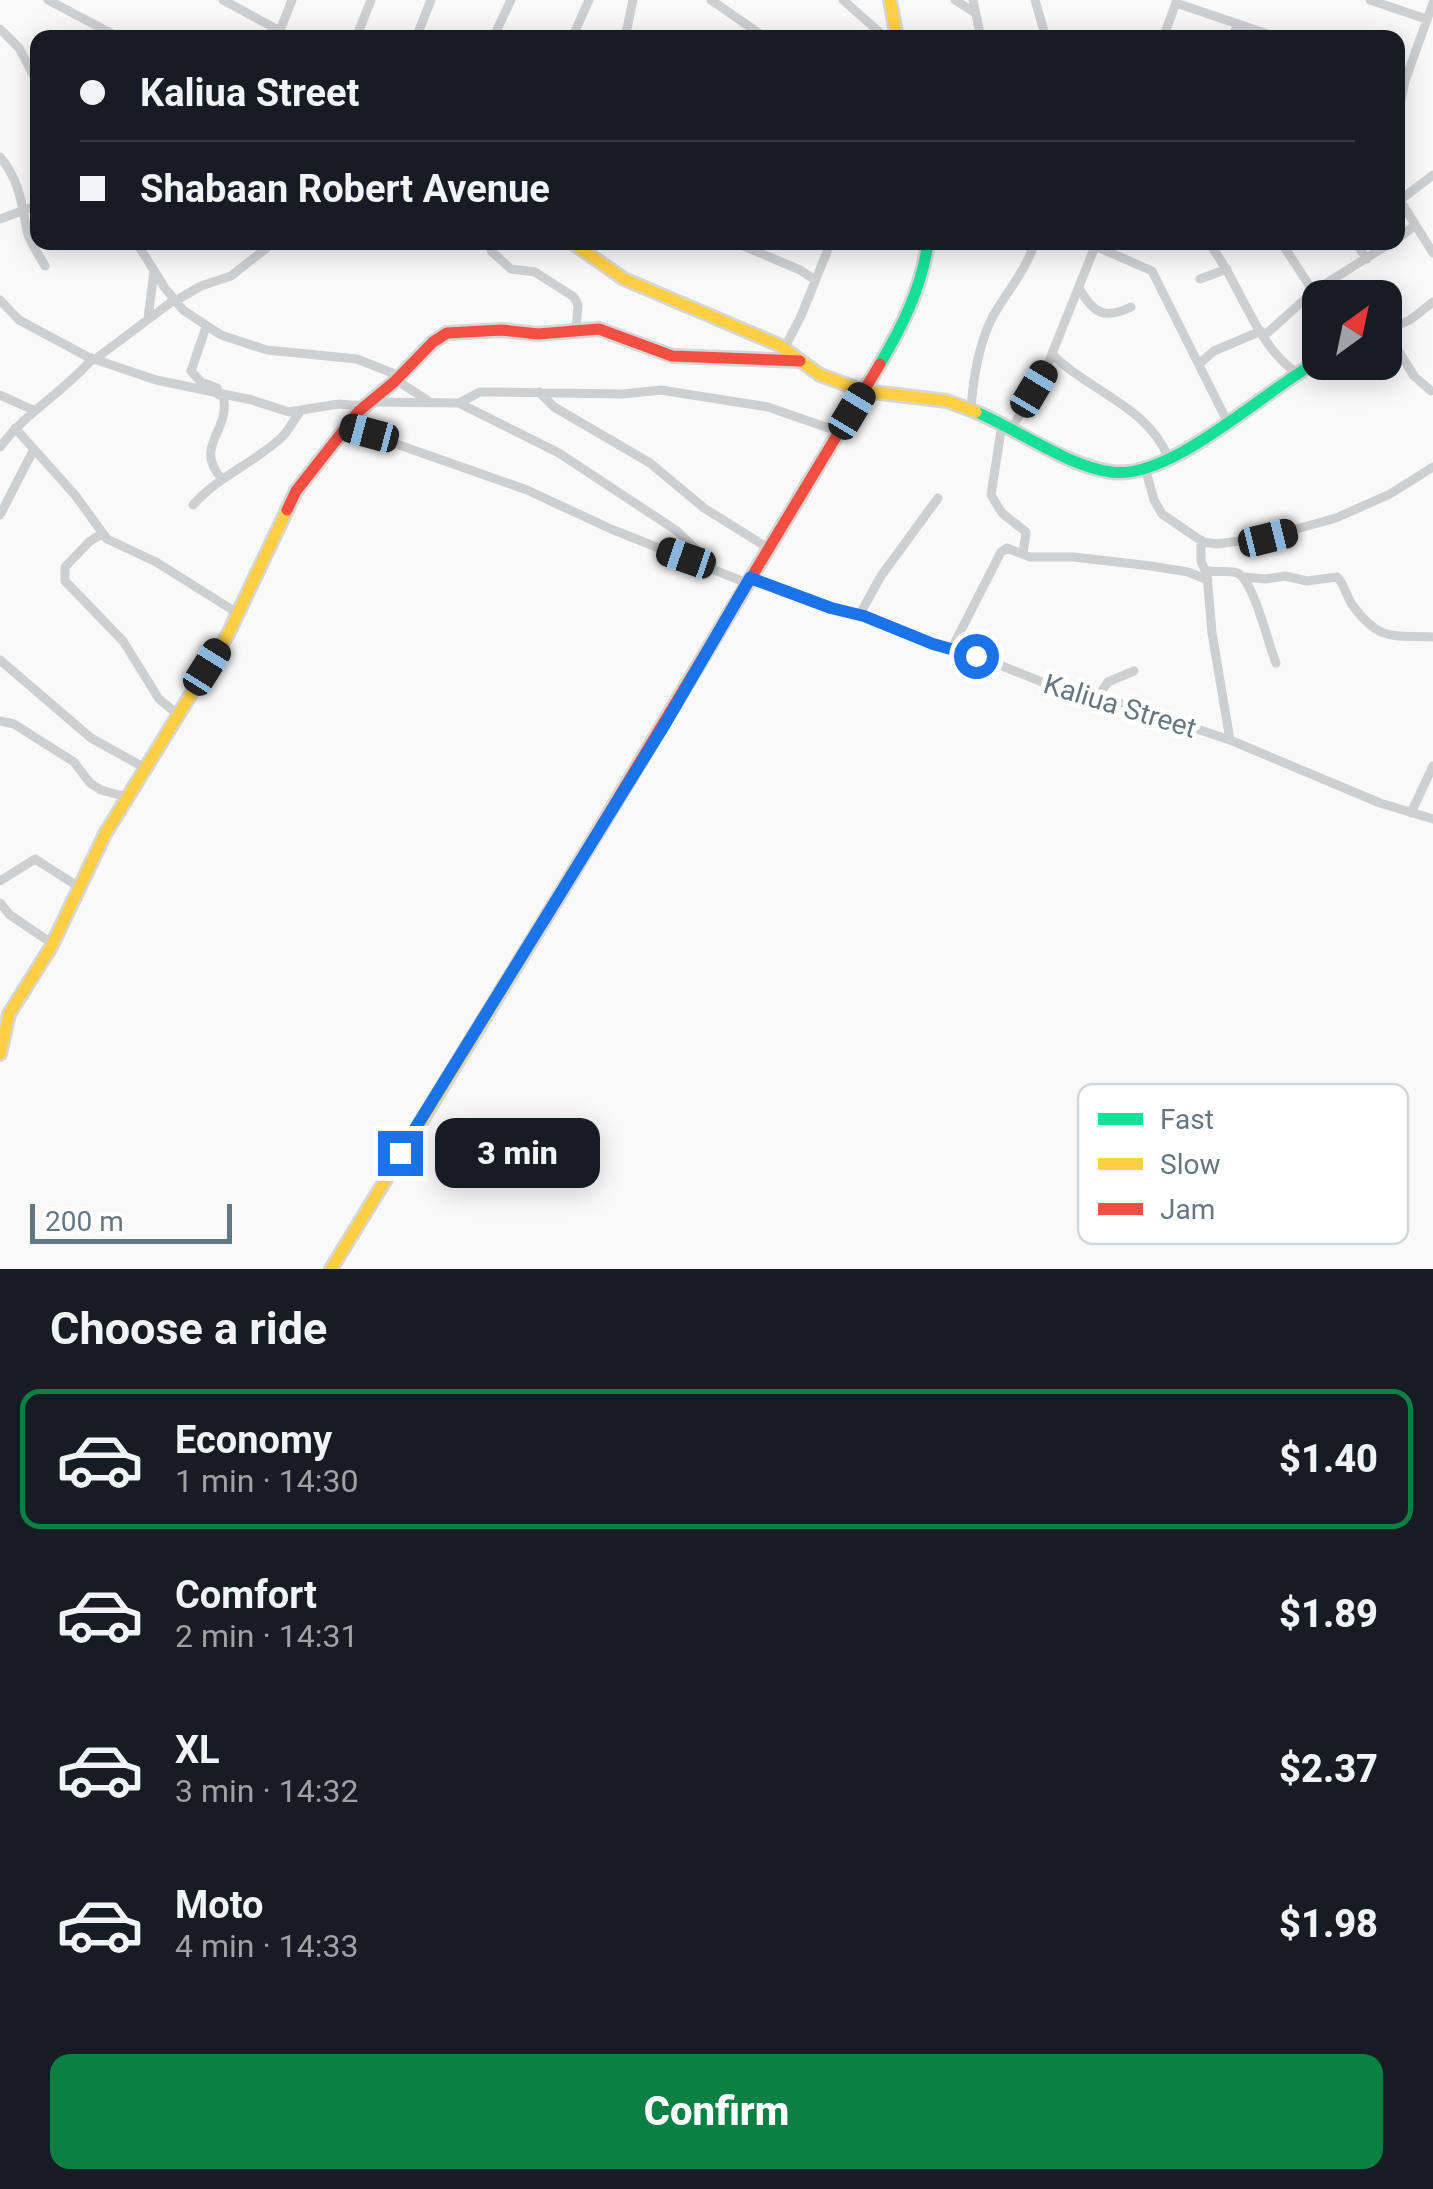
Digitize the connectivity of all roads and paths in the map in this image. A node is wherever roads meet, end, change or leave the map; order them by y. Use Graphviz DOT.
graph roads {
  1 [pos="48,0"];
  2 [pos="223,0"];
  3 [pos="292,0"];
  4 [pos="371,0"];
  5 [pos="431,0"];
  6 [pos="511,0"];
  7 [pos="589,0"];
  8 [pos="633,0"];
  9 [pos="711,0"];
  10 [pos="843,0"];
  11 [pos="890,0"];
  12 [pos="956,0"];
  13 [pos="973,0"];
  14 [pos="1036,0"];
  15 [pos="1370,0"];
  16 [pos="1176,2"];
  17 [pos="1433,3"];
  18 [pos="247,5"];
  19 [pos="974,12"];
  20 [pos="1426,20"];
  21 [pos="1239,25"];
  22 [pos="0,29"];
  23 [pos="105,30"];
  24 [pos="274,30"];
  25 [pos="280,30"];
  26 [pos="359,30"];
  27 [pos="419,30"];
  28 [pos="496,30"];
  29 [pos="576,30"];
  30 [pos="626,30"];
  31 [pos="754,30"];
  32 [pos="877,30"];
  33 [pos="896,30"];
  34 [pos="979,30"];
  35 [pos="1044,30"];
  36 [pos="1166,30"];
  37 [pos="1236,30"];
  38 [pos="1254,30"];
  39 [pos="30,69"];
  40 [pos="1405,70"];
  41 [pos="0,157"];
  42 [pos="1433,176"];
  43 [pos="1405,195"];
  44 [pos="30,208"];
  45 [pos="1405,209"];
  46 [pos="24,210"];
  47 [pos="0,218"];
  48 [pos="1414,225"];
  49 [pos="1405,232"];
  50 [pos="30,236"];
  51 [pos="1430,243"];
  52 [pos="37,250"];
  53 [pos="141,250"];
  54 [pos="264,250"];
  55 [pos="491,250"];
  56 [pos="586,250"];
  57 [pos="753,250"];
  58 [pos="828,250"];
  59 [pos="927,250"];
  60 [pos="1031,250"];
  61 [pos="1094,250"];
  62 [pos="1108,250"];
  63 [pos="1213,250"];
  64 [pos="1286,250"];
  65 [pos="1362,250"];
  66 [pos="1380,250"];
  67 [pos="1433,252"];
  68 [pos="1368,258"];
  69 [pos="45,266"];
  70 [pos="1227,270"];
  71 [pos="154,271"];
  72 [pos="1200,279"];
  73 [pos="815,280"];
  74 [pos="1306,280"];
  75 [pos="1333,280"];
  76 [pos="1079,288"];
  77 [pos="0,300"];
  78 [pos="175,300"];
  79 [pos="1302,302"];
  80 [pos="1433,302"];
  81 [pos="1131,307"];
  82 [pos="148,320"];
  83 [pos="1402,324"];
  84 [pos="206,327"];
  85 [pos="576,331"];
  86 [pos="1263,333"];
  87 [pos="778,345"];
  88 [pos="1052,354"];
  89 [pos="1402,357"];
  90 [pos="93,360"];
  91 [pos="754,360"];
  92 [pos="800,361"];
  93 [pos="1200,363"];
  94 [pos="1302,369"];
  95 [pos="1295,372"];
  96 [pos="398,378"];
  97 [pos="864,390"];
  98 [pos="1432,391"];
  99 [pos="539,392"];
  100 [pos="0,395"];
  101 [pos="221,396"];
  102 [pos="430,401"];
  103 [pos="459,403"];
  104 [pos="366,404"];
  105 [pos="33,410"];
  106 [pos="971,410"];
  107 [pos="299,413"];
  108 [pos="1230,418"];
  109 [pos="1007,426"];
  110 [pos="15,428"];
  111 [pos="348,428"];
  112 [pos="840,432"];
  113 [pos="0,447"];
  114 [pos="34,449"];
  115 [pos="1169,459"];
  116 [pos="1433,467"];
  117 [pos="1146,471"];
  118 [pos="220,478"];
  119 [pos="938,498"];
  120 [pos="194,505"];
  121 [pos="0,515"];
  122 [pos="101,534"];
  123 [pos="1201,540"];
  124 [pos="768,548"];
  125 [pos="1023,554"];
  126 [pos="1203,568"];
  127 [pos="716,570"];
  128 [pos="1244,577"];
  129 [pos="748,580"];
  130 [pos="1208,580"];
  131 [pos="239,614"];
  132 [pos="860,614"];
  133 [pos="1433,637"];
  134 [pos="952,648"];
  135 [pos="0,660"];
  136 [pos="1276,663"];
  137 [pos="1134,671"];
  138 [pos="1097,698"];
  139 [pos="176,713"];
  140 [pos="0,721"];
  141 [pos="1230,740"];
  142 [pos="1433,766"];
  143 [pos="145,768"];
  144 [pos="127,797"];
  145 [pos="1411,813"];
  146 [pos="1433,819"];
  147 [pos="0,881"];
  148 [pos="79,887"];
  149 [pos="0,903"];
  150 [pos="52,944"];
  151 [pos="3,1018"];
  152 [pos="0,1054"];
  153 [pos="331,1269"];
  1 -- 23 [label="street"];
  2 -- 18 [label="street"];
  3 -- 25 [label="street"];
  4 -- 26 [label="street"];
  5 -- 27 [label="street"];
  6 -- 28 [label="street"];
  7 -- 29 [label="street"];
  8 -- 30 [label="street"];
  9 -- 31 [label="street"];
  10 -- 32 [label="street"];
  11 -- 33 [label="street"];
  12 -- 19 [label="street"];
  13 -- 19 [label="street"];
  14 -- 35 [label="street"];
  15 -- 20 [label="street"];
  16 -- 21 [label="street"];
  16 -- 36 [label="street"];
  17 -- 20 [label="street"];
  18 -- 24 [label="street"];
  19 -- 34 [label="street"];
  20 -- 40 [label="street"];
  21 -- 37 [label="street"];
  21 -- 38 [label="street"];
  22 -- 39 [label="street"];
  41 -- 46 [label="street"];
  42 -- 43 [label="street"];
  44 -- 46 [label="street"];
  45 -- 48 [label="street"];
  46 -- 47 [label="street"];
  46 -- 50 [label="street"];
  48 -- 49 [label="street"];
  48 -- 51 [label="street"];
  51 -- 67 [label="street"];
  52 -- 69 [label="street"];
  53 -- 71 [label="street"];
  54 -- 78 [label="street"];
  55 -- 85 [label="street"];
  56 -- 87 [label="street"];
  57 -- 73 [label="street"];
  58 -- 73 [label="street"];
  59 -- 97 [label="street"];
  60 -- 106 [label="street"];
  61 -- 76 [label="street"];
  62 -- 93 [label="street"];
  63 -- 70 [label="street"];
  64 -- 74 [label="street"];
  65 -- 68 [label="street"];
  66 -- 68 [label="street"];
  68 -- 75 [label="street"];
  70 -- 72 [label="street"];
  70 -- 86 [label="street"];
  71 -- 78 [label="street"];
  71 -- 82 [label="street"];
  73 -- 87 [label="street"];
  76 -- 81 [label="street"];
  76 -- 88 [label="street"];
  77 -- 90 [label="street"];
  78 -- 82 [label="street"];
  78 -- 84 [label="street"];
  79 -- 86 [label="street"];
  80 -- 83 [label="street"];
  82 -- 90 [label="street"];
  84 -- 96 [label="street"];
  84 -- 101 [label="street"];
  85 -- 91 [label="street"];
  85 -- 96 [label="street"];
  86 -- 93 [label="street"];
  86 -- 95 [label="street"];
  87 -- 91 [label="street"];
  87 -- 92 [label="street"];
  88 -- 109 [label="street"];
  88 -- 115 [label="street"];
  89 -- 98 [label="street"];
  90 -- 101 [label="street"];
  90 -- 105 [label="street"];
  91 -- 92 [label="street"];
  92 -- 97 [label="street"];
  93 -- 108 [label="street"];
  94 -- 95 [label="street"];
  95 -- 108 [label="street"];
  96 -- 102 [label="street"];
  96 -- 104 [label="street"];
  97 -- 106 [label="street"];
  97 -- 112 [label="street"];
  99 -- 103 [label="street"];
  99 -- 112 [label="street"];
  99 -- 124 [label="street"];
  100 -- 105 [label="street"];
  101 -- 107 [label="street"];
  101 -- 118 [label="street"];
  102 -- 103 [label="street"];
  102 -- 104 [label="street"];
  103 -- 127 [label="street"];
  104 -- 107 [label="street"];
  104 -- 111 [label="street"];
  105 -- 110 [label="street"];
  106 -- 109 [label="street"];
  107 -- 118 [label="street"];
  108 -- 115 [label="street"];
  109 -- 117 [label="street"];
  109 -- 125 [label="street"];
  110 -- 113 [label="street"];
  110 -- 114 [label="street"];
  111 -- 127 [label="street, Kaliua Street"];
  111 -- 131 [label="street"];
  112 -- 124 [label="street"];
  114 -- 121 [label="street"];
  114 -- 122 [label="street"];
  115 -- 117 [label="street"];
  116 -- 123 [label="street"];
  117 -- 123 [label="street"];
  118 -- 120 [label="street"];
  119 -- 132 [label="street"];
  122 -- 131 [label="street"];
  122 -- 139 [label="street"];
  123 -- 126 [label="street"];
  124 -- 129 [label="street"];
  125 -- 130 [label="street"];
  125 -- 134 [label="street"];
  126 -- 128 [label="street"];
  126 -- 130 [label="street"];
  127 -- 129 [label="street, Kaliua Street"];
  128 -- 133 [label="street"];
  128 -- 136 [label="street"];
  129 -- 132 [label="street, Kaliua Street"];
  129 -- 153 [label="street"];
  130 -- 141 [label="street"];
  131 -- 139 [label="street"];
  132 -- 134 [label="street, Kaliua Street"];
  134 -- 138 [label="street, Kaliua Street"];
  135 -- 143 [label="street"];
  137 -- 138 [label="street"];
  138 -- 141 [label="street, Kaliua Street"];
  139 -- 143 [label="street"];
  140 -- 144 [label="street"];
  141 -- 145 [label="street, Kaliua Street"];
  142 -- 145 [label="street"];
  143 -- 144 [label="street"];
  144 -- 148 [label="street"];
  145 -- 146 [label="street, Kaliua Street"];
  147 -- 148 [label="street"];
  148 -- 150 [label="street"];
  149 -- 150 [label="street"];
  150 -- 151 [label="street"];
  151 -- 152 [label="street"];
}
